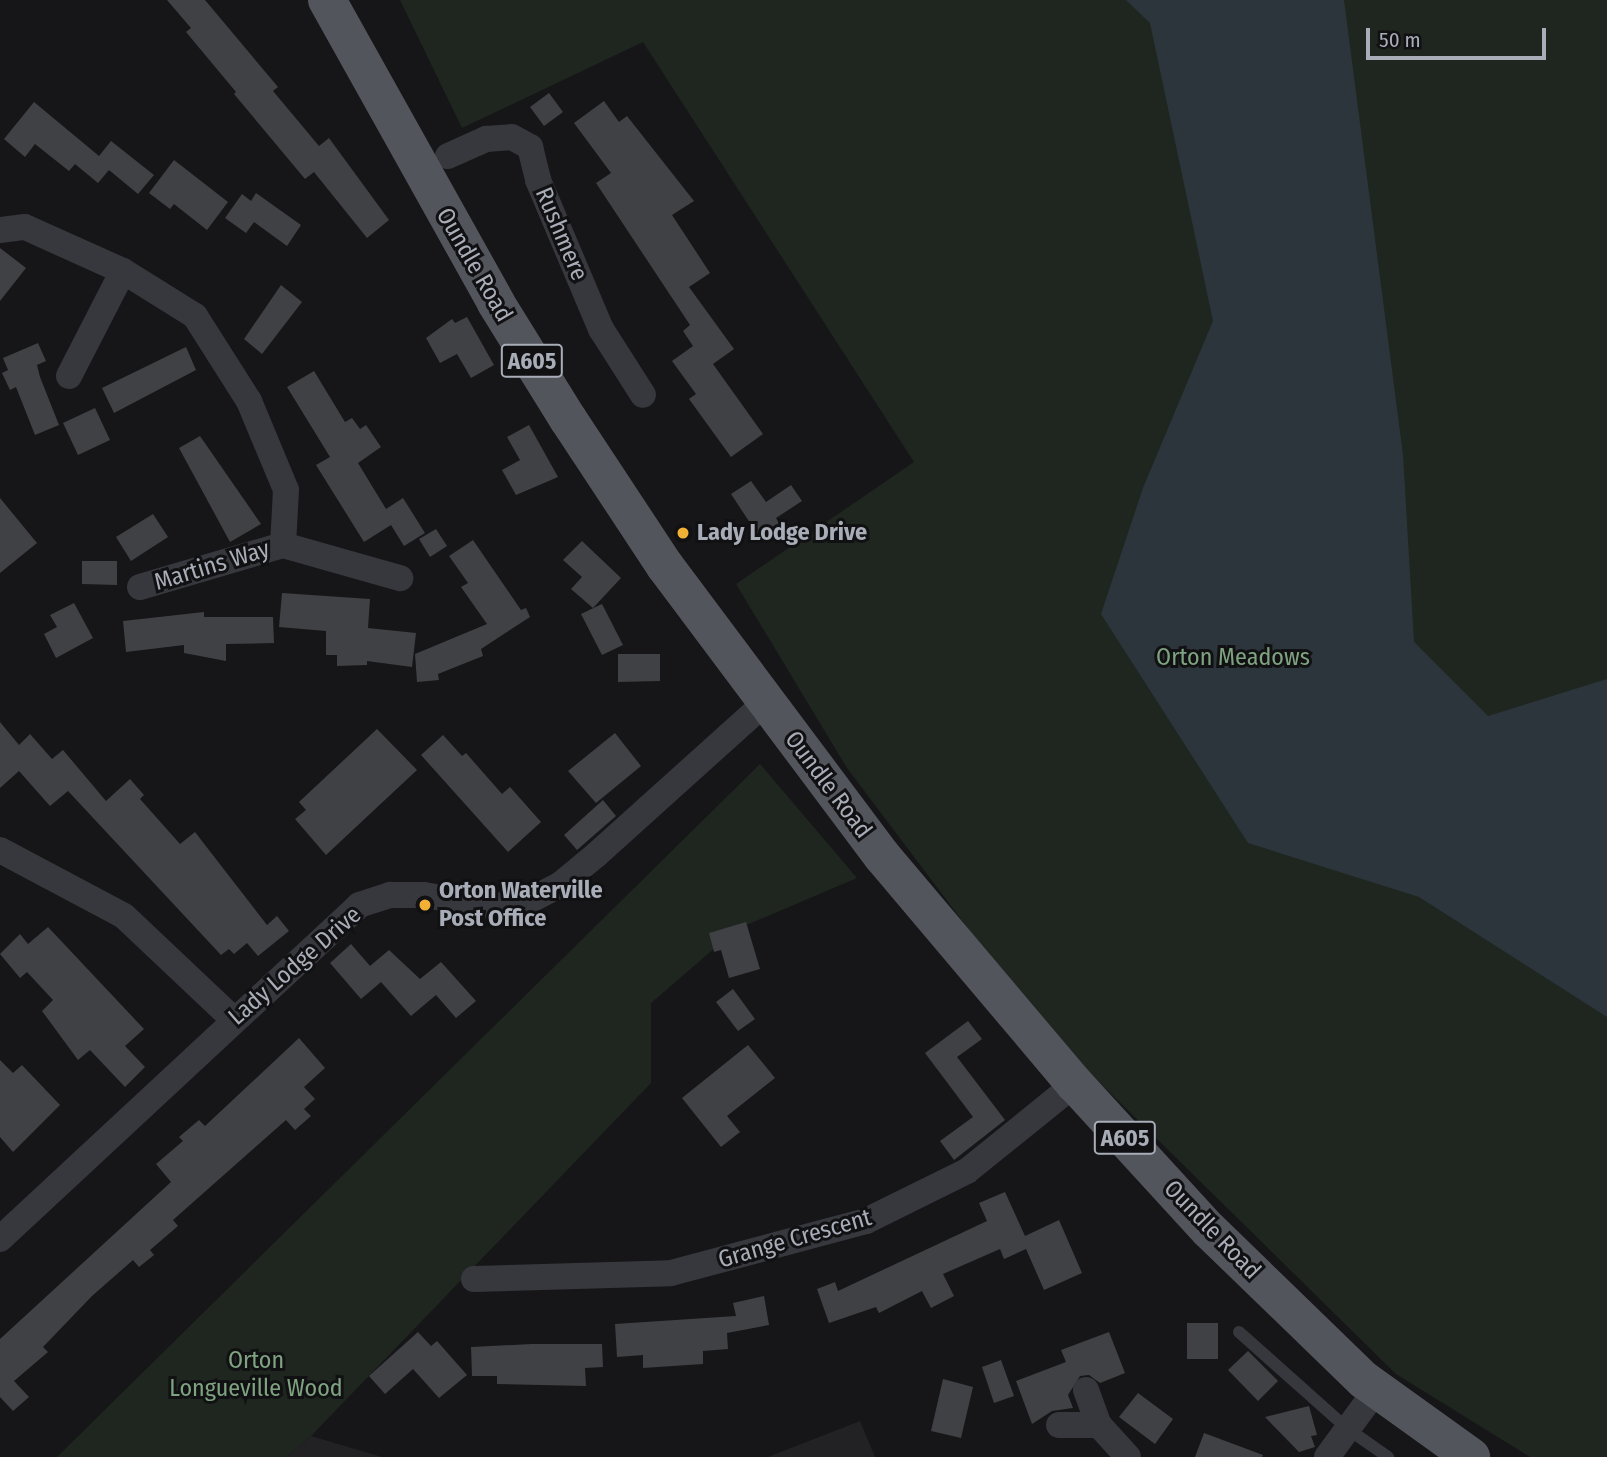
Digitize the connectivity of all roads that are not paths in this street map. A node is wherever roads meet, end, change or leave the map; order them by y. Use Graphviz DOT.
graph roads {
  1 [pos="327,0"];
  2 [pos="448,156"];
  3 [pos="0,230"];
  4 [pos="123,271"];
  5 [pos="69,376"];
  6 [pos="643,395"];
  7 [pos="283,545"];
  8 [pos="400,578"];
  9 [pos="140,587"];
  10 [pos="765,703"];
  11 [pos="0,850"];
  12 [pos="233,1019"];
  13 [pos="1076,1084"];
  14 [pos="0,1239"];
  15 [pos="474,1279"];
  16 [pos="1239,1332"];
  17 [pos="1377,1389"];
  18 [pos="1086,1390"];
  19 [pos="1059,1425"];
  20 [pos="1099,1426"];
  21 [pos="1348,1429"];
  22 [pos="1128,1457"];
  23 [pos="1327,1457"];
  24 [pos="1388,1457"];
  25 [pos="1471,1457"];
  1 -- 10 [label="main road, Oundle Road / A605"];
  2 -- 6 [label="street, Rushmere"];
  3 -- 4 [label="street, Martins Way"];
  4 -- 5 [label="street"];
  4 -- 7 [label="street, Martins Way"];
  7 -- 8 [label="street, Martins Way"];
  7 -- 9 [label="street, Martins Way"];
  10 -- 12 [label="street, Lady Lodge Drive"];
  10 -- 13 [label="main road, Oundle Road / A605"];
  11 -- 12 [label="street"];
  12 -- 14 [label="street, Lady Lodge Drive"];
  13 -- 15 [label="street, Grange Crescent"];
  13 -- 17 [label="main road, Oundle Road / A605"];
  16 -- 21 [label="lane"];
  17 -- 21 [label="street"];
  17 -- 25 [label="main road, Oundle Road / A605"];
  18 -- 20 [label="street"];
  19 -- 20 [label="street"];
  20 -- 22 [label="street"];
  21 -- 23 [label="street"];
  21 -- 24 [label="lane"];
}
